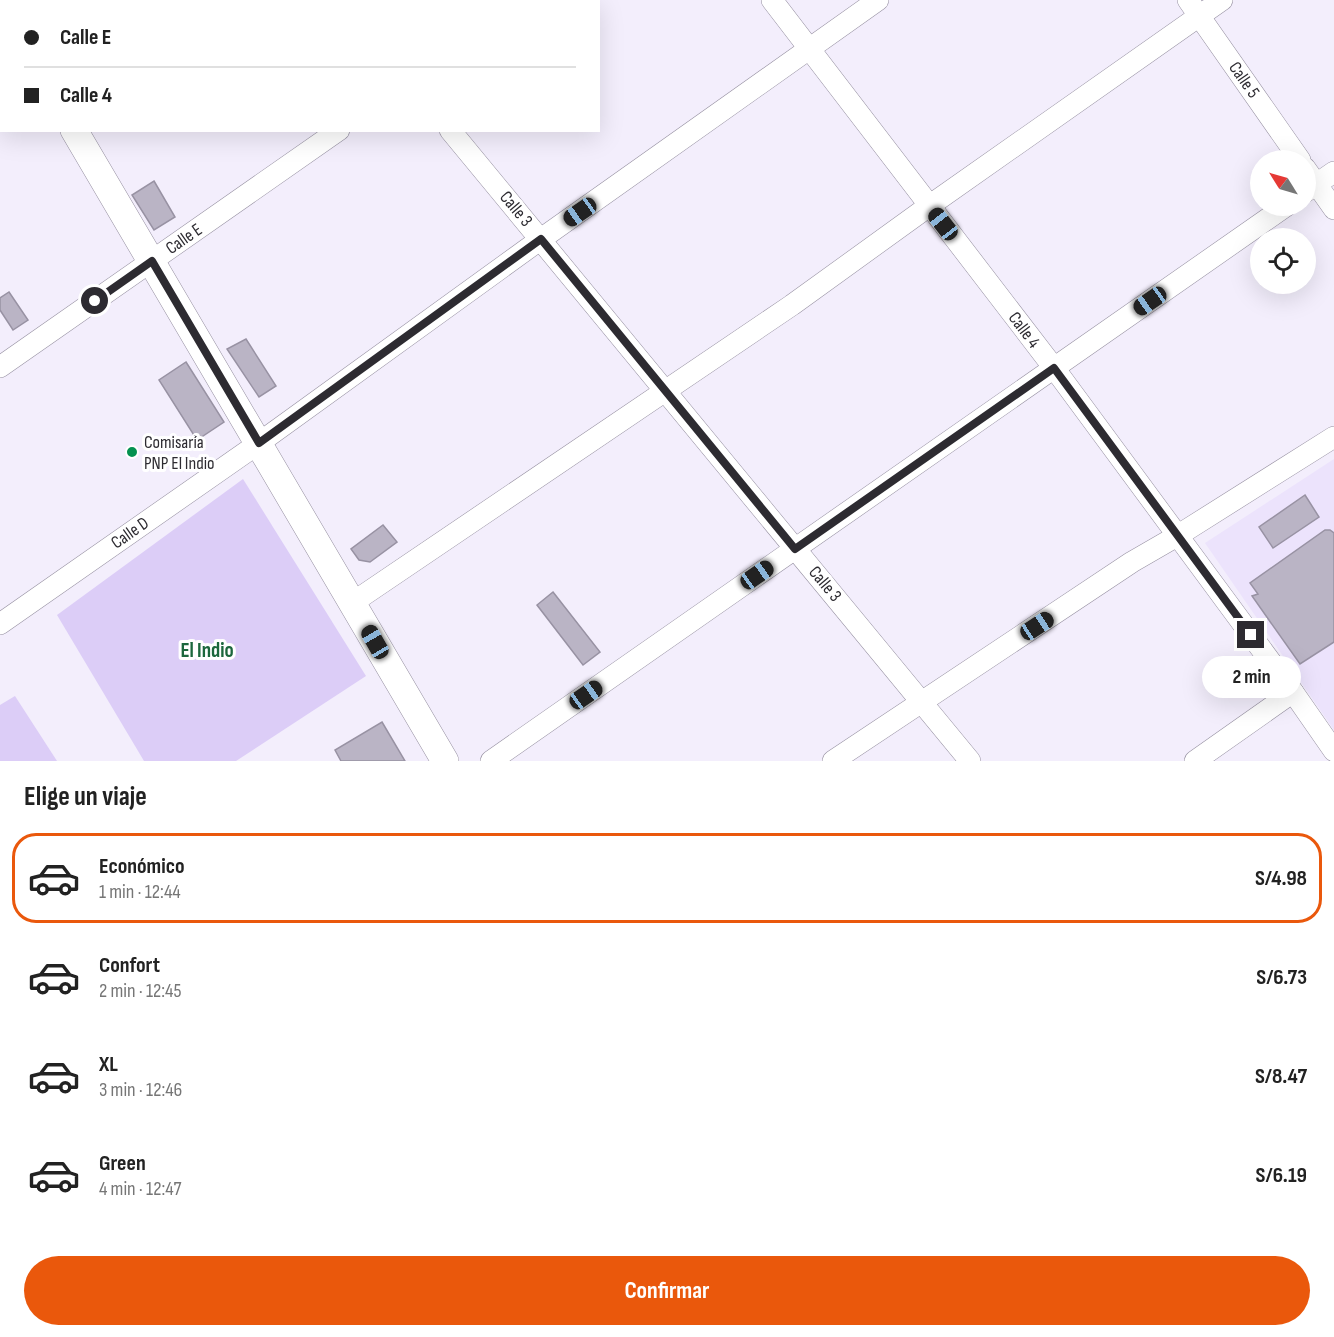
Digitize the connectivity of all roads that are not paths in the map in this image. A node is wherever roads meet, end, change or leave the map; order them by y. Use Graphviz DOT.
graph roads {
  1 [pos="772,0"];
  2 [pos="878,0"];
  3 [pos="1222,0"];
  4 [pos="1194,8"];
  5 [pos="810,50"];
  6 [pos="75,132"];
  7 [pos="336,132"];
  8 [pos="452,132"];
  9 [pos="1293,150"];
  10 [pos="1334,172"];
  11 [pos="1316,179"];
  12 [pos="1316,190"];
  13 [pos="929,206"];
  14 [pos="1334,209"];
  15 [pos="1272,216"];
  16 [pos="541,239"];
  17 [pos="152,261"];
  18 [pos="0,367"];
  19 [pos="1054,368"];
  20 [pos="665,391"];
  21 [pos="1334,437"];
  22 [pos="259,443"];
  23 [pos="1178,536"];
  24 [pos="795,549"];
  25 [pos="352,603"];
  26 [pos="0,624"];
  27 [pos="1293,692"];
  28 [pos="922,702"];
  29 [pos="1334,751"];
  30 [pos="445,761"];
  31 [pos="491,761"];
  32 [pos="833,761"];
  33 [pos="970,761"];
  34 [pos="1195,761"];
  1 -- 5 [label="street, Calle 4"];
  2 -- 5 [label="street, Calle D"];
  3 -- 4 [label="street"];
  4 -- 9 [label="street, Calle 5"];
  4 -- 13 [label="street"];
  5 -- 13 [label="street, Calle 4"];
  5 -- 16 [label="street, Calle D"];
  6 -- 17 [label="street"];
  7 -- 17 [label="street, Calle E"];
  8 -- 16 [label="street, Calle 3"];
  10 -- 11 [label="street"];
  12 -- 14 [label="street"];
  13 -- 19 [label="street, Calle 4"];
  13 -- 20 [label="street"];
  15 -- 19 [label="street"];
  16 -- 20 [label="street, Calle 3"];
  16 -- 22 [label="street, Calle D"];
  17 -- 18 [label="street, Calle E"];
  17 -- 22 [label="street"];
  19 -- 23 [label="street, Calle 4"];
  19 -- 24 [label="street"];
  20 -- 24 [label="street, Calle 3"];
  20 -- 25 [label="street"];
  21 -- 23 [label="street"];
  22 -- 25 [label="street"];
  22 -- 26 [label="street, Calle D"];
  23 -- 27 [label="street, Calle 4"];
  23 -- 28 [label="street"];
  24 -- 28 [label="street, Calle 3"];
  24 -- 31 [label="street"];
  25 -- 30 [label="street"];
  27 -- 29 [label="street, Calle 4"];
  27 -- 34 [label="street"];
  28 -- 32 [label="street"];
  28 -- 33 [label="street, Calle 3"];
}
